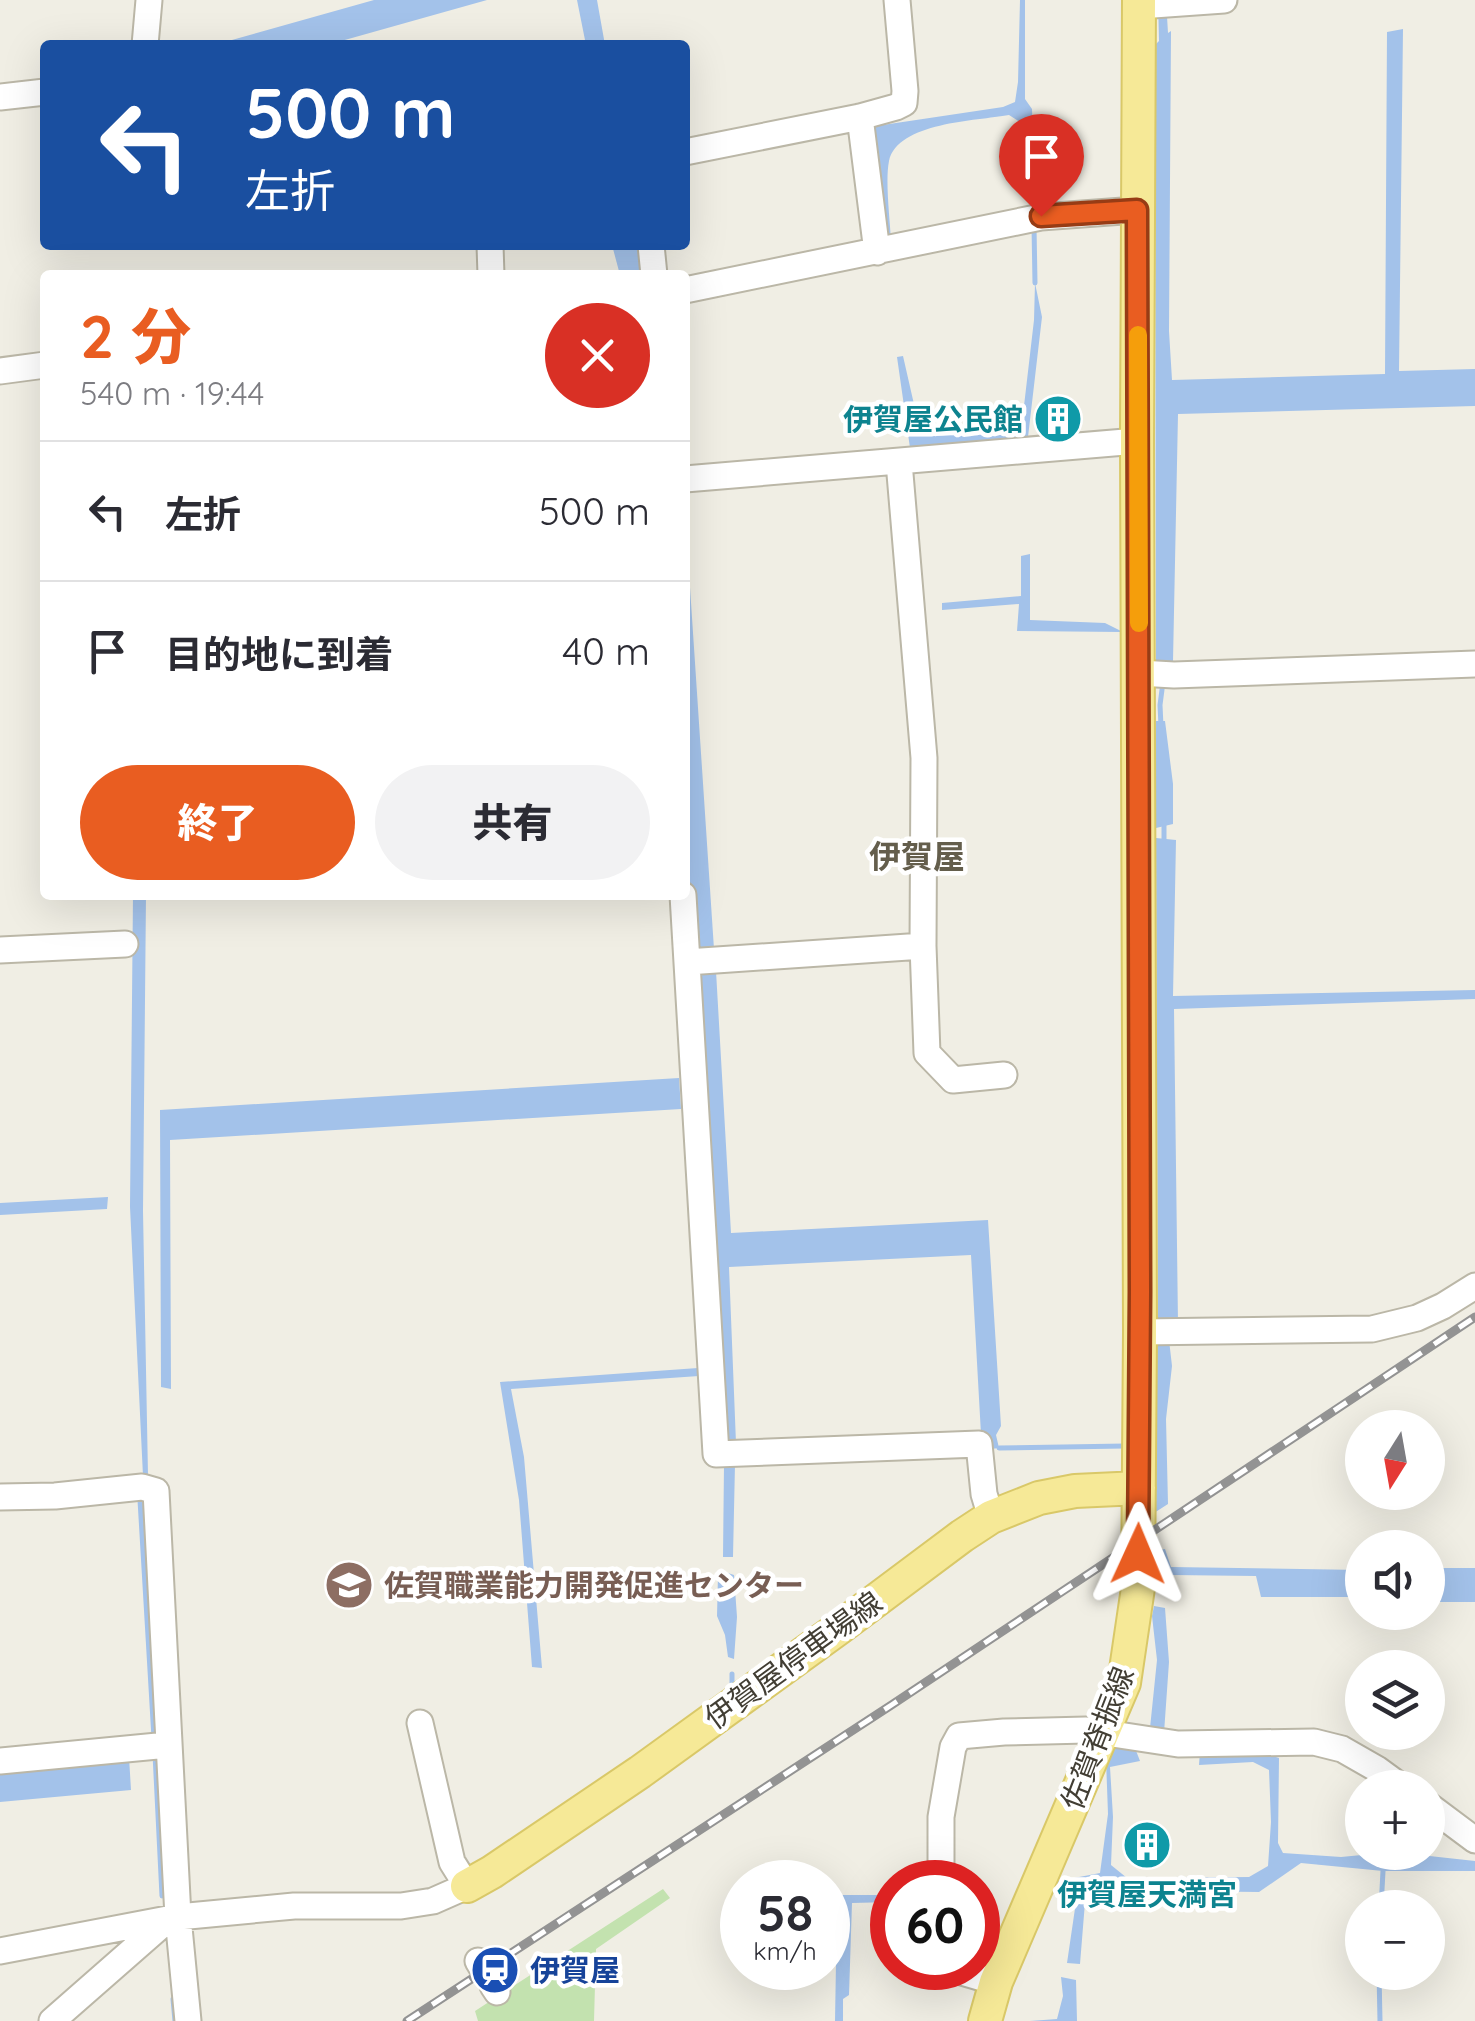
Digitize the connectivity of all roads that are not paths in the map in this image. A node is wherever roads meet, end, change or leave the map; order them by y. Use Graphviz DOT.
graph roads {
  1 [pos="149,0"];
  2 [pos="896,0"];
  3 [pos="1224,0"];
  4 [pos="1151,3"];
  5 [pos="145,40"];
  6 [pos="40,93"];
  7 [pos="0,97"];
  8 [pos="860,117"];
  9 [pos="690,151"];
  10 [pos="1137,210"];
  11 [pos="876,244"];
  12 [pos="690,289"];
  13 [pos="40,366"];
  14 [pos="0,371"];
  15 [pos="1137,441"];
  16 [pos="898,462"];
  17 [pos="690,479"];
  18 [pos="1475,664"];
  19 [pos="1154,674"];
  20 [pos="683,900"];
  21 [pos="125,944"];
  22 [pos="922,946"];
  23 [pos="0,950"];
  24 [pos="686,962"];
  25 [pos="1004,1075"];
  26 [pos="1475,1286"];
  27 [pos="1140,1332"];
  28 [pos="1139,1488"];
  29 [pos="0,1497"];
  30 [pos="991,1517"];
  31 [pos="420,1723"];
  32 [pos="1104,1734"];
  33 [pos="157,1746"];
  34 [pos="0,1761"];
  35 [pos="1380,1770"];
  36 [pos="1445,1818"];
  37 [pos="1475,1840"];
  38 [pos="941,1860"];
  39 [pos="467,1886"];
  40 [pos="172,1919"];
  41 [pos="0,1951"];
  42 [pos="1000,1973"];
  43 [pos="994,1990"];
  44 [pos="52,2021"];
  45 [pos="188,2021"];
  46 [pos="985,2021"];
  1 -- 5 [label="street"];
  2 -- 8 [label="street"];
  3 -- 4 [label="street"];
  4 -- 10 [label="main road, 佐賀脊振線"];
  6 -- 7 [label="street"];
  8 -- 9 [label="street"];
  8 -- 11 [label="street"];
  10 -- 11 [label="street"];
  10 -- 15 [label="main road, 佐賀脊振線"];
  11 -- 12 [label="street"];
  13 -- 14 [label="street"];
  15 -- 16 [label="street"];
  15 -- 19 [label="main road, 佐賀脊振線"];
  16 -- 17 [label="street"];
  16 -- 22 [label="street"];
  18 -- 19 [label="street"];
  19 -- 27 [label="main road, 佐賀脊振線"];
  20 -- 24 [label="street"];
  21 -- 23 [label="street"];
  22 -- 24 [label="street"];
  22 -- 25 [label="street"];
  24 -- 30 [label="street"];
  26 -- 27 [label="street"];
  27 -- 28 [label="main road, 佐賀脊振線"];
  28 -- 30 [label="main road, 伊賀屋停車場線"];
  28 -- 32 [label="main road, 佐賀脊振線"];
  29 -- 33 [label="street"];
  30 -- 39 [label="main road, 伊賀屋停車場線"];
  31 -- 39 [label="street"];
  32 -- 35 [label="street"];
  32 -- 38 [label="street"];
  32 -- 42 [label="main road, 佐賀脊振線"];
  33 -- 34 [label="street"];
  33 -- 40 [label="street"];
  36 -- 37 [label="street"];
  39 -- 40 [label="street"];
  40 -- 41 [label="street"];
  40 -- 44 [label="street"];
  40 -- 45 [label="street"];
  43 -- 46 [label="main road, 佐賀脊振線"];
}
